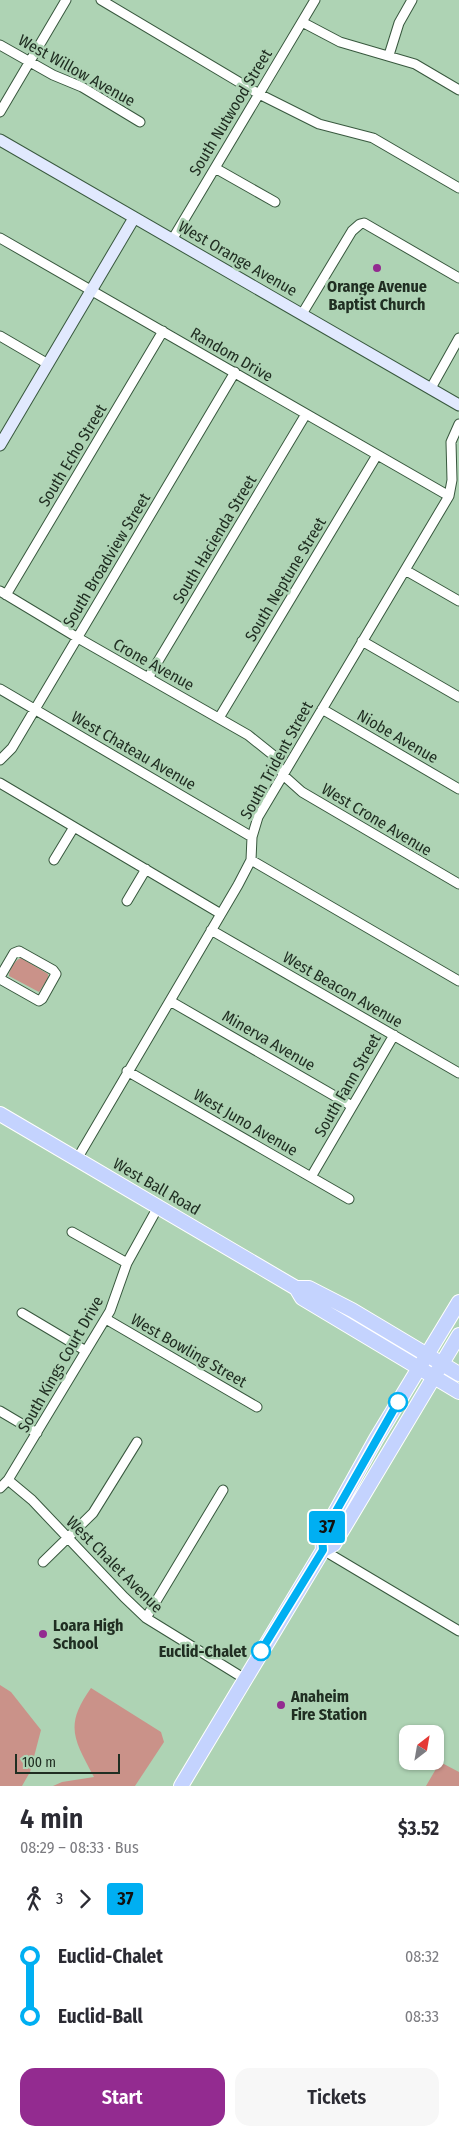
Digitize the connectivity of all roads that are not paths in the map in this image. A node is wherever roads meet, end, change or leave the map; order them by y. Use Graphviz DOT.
graph roads {
  1 [pos="66,0"];
  2 [pos="102,0"];
  3 [pos="315,0"];
  4 [pos="412,0"];
  5 [pos="302,22"];
  6 [pos="0,45"];
  7 [pos="389,55"];
  8 [pos="30,62"];
  9 [pos="458,87"];
  10 [pos="259,94"];
  11 [pos="0,112"];
  12 [pos="140,122"];
  13 [pos="0,140"];
  14 [pos="215,168"];
  15 [pos="459,188"];
  16 [pos="275,202"];
  17 [pos="134,218"];
  18 [pos="0,238"];
  19 [pos="172,240"];
  20 [pos="459,278"];
  21 [pos="91,291"];
  22 [pos="302,314"];
  23 [pos="163,331"];
  24 [pos="0,336"];
  25 [pos="459,338"];
  26 [pos="48,364"];
  27 [pos="234,372"];
  28 [pos="431,388"];
  29 [pos="459,405"];
  30 [pos="306,414"];
  31 [pos="459,424"];
  32 [pos="0,445"];
  33 [pos="377,455"];
  34 [pos="449,496"];
  35 [pos="406,570"];
  36 [pos="3,593"];
  37 [pos="459,601"];
  38 [pos="78,638"];
  39 [pos="362,641"];
  40 [pos="148,678"];
  41 [pos="0,689"];
  42 [pos="459,697"];
  43 [pos="36,709"];
  44 [pos="322,710"];
  45 [pos="219,718"];
  46 [pos="0,760"];
  47 [pos="283,775"];
  48 [pos="0,783"];
  49 [pos="459,789"];
  50 [pos="74,827"];
  51 [pos="252,836"];
  52 [pos="54,860"];
  53 [pos="252,860"];
  54 [pos="146,869"];
  55 [pos="459,884"];
  56 [pos="127,901"];
  57 [pos="221,914"];
  58 [pos="212,930"];
  59 [pos="0,978"];
  60 [pos="459,981"];
  61 [pos="170,1001"];
  62 [pos="394,1035"];
  63 [pos="127,1071"];
  64 [pos="459,1074"];
  65 [pos="352,1106"];
  66 [pos="0,1114"];
  67 [pos="77,1159"];
  68 [pos="312,1177"];
  69 [pos="349,1198"];
  70 [pos="158,1207"];
  71 [pos="72,1232"];
  72 [pos="126,1263"];
  73 [pos="296,1288"];
  74 [pos="459,1302"];
  75 [pos="22,1313"];
  76 [pos="106,1319"];
  77 [pos="459,1335"];
  78 [pos="86,1351"];
  79 [pos="427,1354"];
  80 [pos="442,1364"];
  81 [pos="419,1368"];
  82 [pos="459,1374"];
  83 [pos="434,1377"];
  84 [pos="459,1392"];
  85 [pos="257,1408"];
  86 [pos="0,1411"];
  87 [pos="37,1433"];
  88 [pos="137,1442"];
  89 [pos="8,1480"];
  90 [pos="0,1488"];
  91 [pos="223,1490"];
  92 [pos="68,1538"];
  93 [pos="323,1550"];
  94 [pos="43,1562"];
  95 [pos="146,1618"];
  96 [pos="459,1631"];
  97 [pos="245,1679"];
  98 [pos="182,1786"];
  1 -- 8 [label="street"];
  2 -- 10 [label="street"];
  3 -- 5 [label="street, South Nutwood Street"];
  4 -- 7 [label="street"];
  5 -- 7 [label="street"];
  5 -- 10 [label="street, South Nutwood Street"];
  6 -- 8 [label="street, West Willow Avenue"];
  7 -- 9 [label="street"];
  8 -- 11 [label="street"];
  8 -- 12 [label="street, West Willow Avenue"];
  10 -- 14 [label="street, South Nutwood Street"];
  10 -- 15 [label="street"];
  13 -- 17 [label="street, West Orange Avenue"];
  14 -- 16 [label="street"];
  14 -- 19 [label="street, South Nutwood Street"];
  17 -- 19 [label="street, West Orange Avenue"];
  17 -- 21 [label="street"];
  18 -- 21 [label="street, Random Drive"];
  19 -- 22 [label="street, West Orange Avenue"];
  20 -- 22 [label="street"];
  21 -- 23 [label="street, Random Drive"];
  21 -- 26 [label="street"];
  22 -- 28 [label="street, West Orange Avenue"];
  23 -- 27 [label="street, Random Drive"];
  23 -- 36 [label="street, South Echo Street"];
  24 -- 26 [label="street"];
  25 -- 28 [label="street"];
  26 -- 32 [label="street"];
  27 -- 30 [label="street, Random Drive"];
  27 -- 38 [label="street, South Broadview Street"];
  28 -- 29 [label="street, West Orange Avenue"];
  30 -- 33 [label="street, Random Drive"];
  30 -- 40 [label="street, South Hacienda Street"];
  31 -- 34 [label="street, South Trident Street"];
  33 -- 34 [label="street, Random Drive"];
  33 -- 45 [label="street, South Neptune Street"];
  34 -- 35 [label="street, South Trident Street"];
  35 -- 37 [label="street"];
  35 -- 39 [label="street, South Trident Street"];
  36 -- 38 [label="street, Crone Avenue"];
  38 -- 40 [label="street, Crone Avenue"];
  38 -- 43 [label="street, South Broadview Street"];
  39 -- 42 [label="street"];
  39 -- 44 [label="street, South Trident Street"];
  40 -- 45 [label="street, Crone Avenue"];
  41 -- 43 [label="street, West Chateau Avenue"];
  43 -- 46 [label="street, South Broadview Street"];
  43 -- 51 [label="street, West Chateau Avenue"];
  44 -- 47 [label="street, South Trident Street"];
  44 -- 49 [label="street, Niobe Avenue"];
  45 -- 47 [label="street, Crone Avenue"];
  47 -- 51 [label="street, South Trident Street"];
  47 -- 55 [label="street, West Crone Avenue"];
  48 -- 50 [label="street"];
  50 -- 52 [label="street"];
  50 -- 54 [label="street"];
  51 -- 53 [label="street, South Trident Street"];
  53 -- 57 [label="street, South Trident Street"];
  53 -- 60 [label="street"];
  54 -- 56 [label="street"];
  54 -- 57 [label="street"];
  57 -- 58 [label="street, South Trident Street"];
  58 -- 61 [label="street, South Trident Street"];
  58 -- 62 [label="street, West Beacon Avenue"];
  59 -- 59 [label="street"];
  61 -- 63 [label="street, South Trident Street"];
  61 -- 65 [label="street, Minerva Avenue"];
  62 -- 64 [label="street, West Beacon Avenue"];
  62 -- 65 [label="street, South Fann Street"];
  63 -- 67 [label="street, South Trident Street"];
  63 -- 68 [label="street, West Juno Avenue"];
  65 -- 68 [label="street, South Fann Street"];
  66 -- 67 [label="main road, West Ball Road"];
  67 -- 70 [label="main road, West Ball Road"];
  68 -- 69 [label="street, West Juno Avenue"];
  70 -- 72 [label="street, South Kings Court Drive"];
  70 -- 73 [label="main road, West Ball Road"];
  71 -- 72 [label="street"];
  72 -- 76 [label="street, South Kings Court Drive"];
  73 -- 79 [label="main road, West Ball Road"];
  73 -- 81 [label="main road, West Ball Road"];
  74 -- 79 [label="main road"];
  75 -- 78 [label="street"];
  76 -- 78 [label="street, South Kings Court Drive"];
  76 -- 85 [label="street, West Bowling Street"];
  77 -- 80 [label="main road"];
  78 -- 87 [label="street, South Kings Court Drive"];
  79 -- 80 [label="main road, West Ball Road"];
  79 -- 81 [label="main road"];
  80 -- 82 [label="main road, West Ball Road"];
  80 -- 83 [label="main road"];
  81 -- 83 [label="main road, West Ball Road"];
  81 -- 93 [label="main road"];
  83 -- 84 [label="main road, West Ball Road"];
  83 -- 93 [label="main road"];
  86 -- 87 [label="street"];
  87 -- 89 [label="street, South Kings Court Drive"];
  88 -- 92 [label="street"];
  89 -- 90 [label="street"];
  89 -- 92 [label="street, West Chalet Avenue"];
  91 -- 95 [label="street"];
  92 -- 94 [label="street"];
  92 -- 95 [label="street, West Chalet Avenue"];
  93 -- 96 [label="street"];
  93 -- 97 [label="main road"];
  95 -- 97 [label="street, West Chalet Avenue"];
  97 -- 98 [label="main road"];
}
